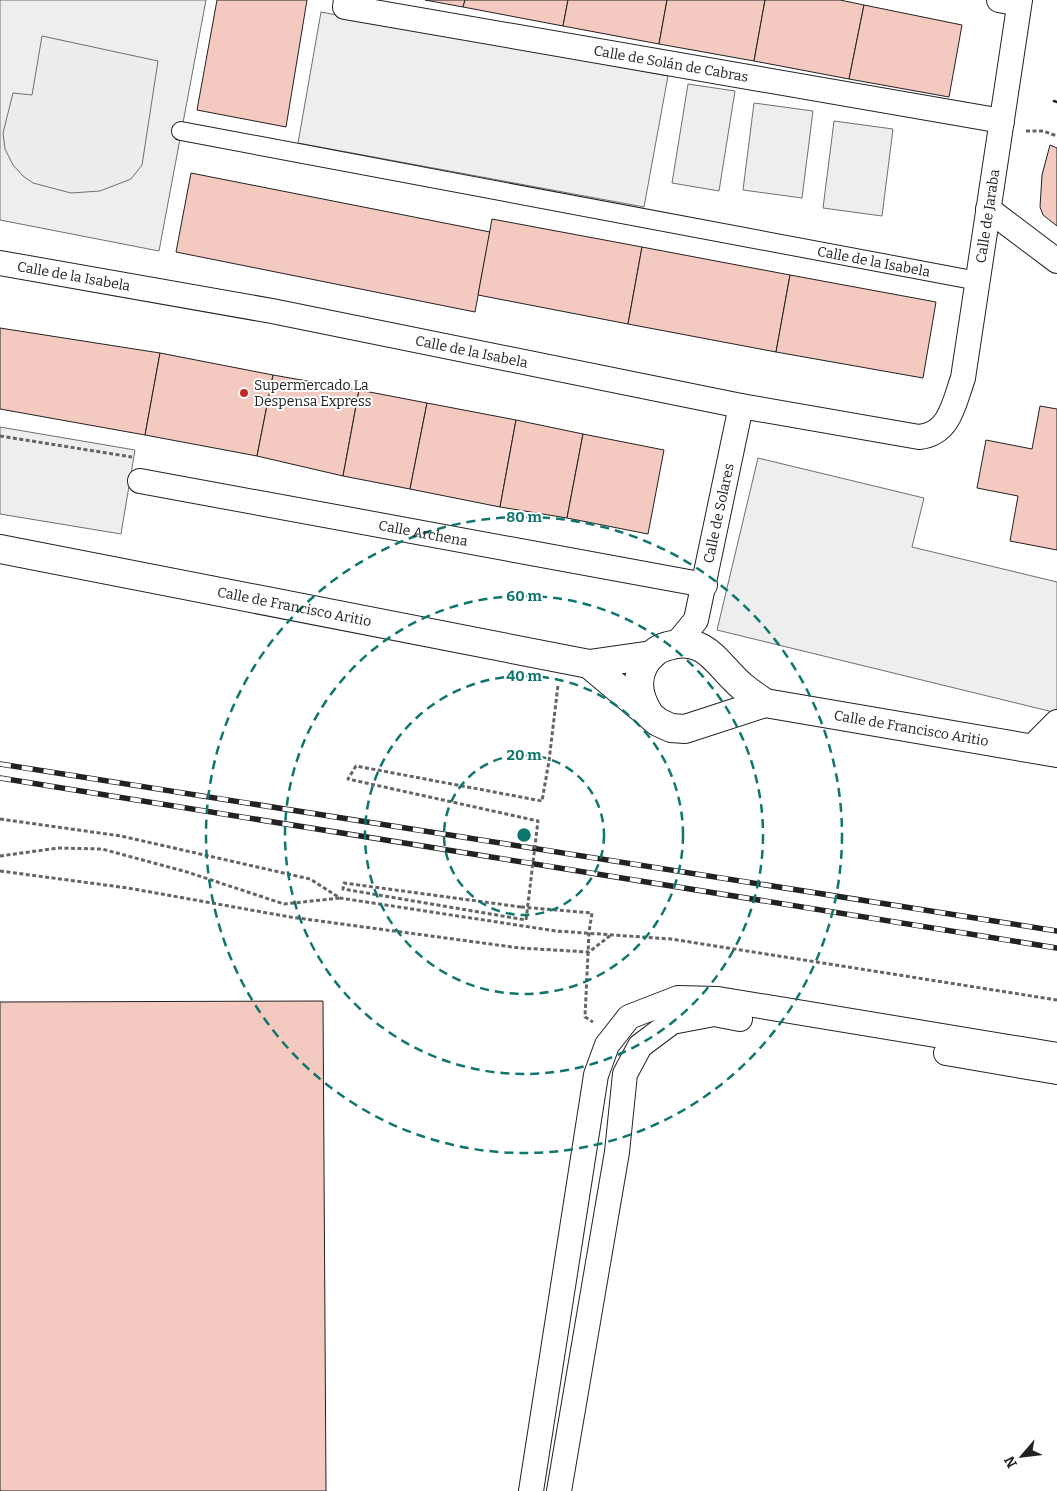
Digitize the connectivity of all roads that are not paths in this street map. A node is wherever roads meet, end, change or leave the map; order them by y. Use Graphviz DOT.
graph roads {
  1 [pos="346,0"];
  2 [pos="1013,1"];
  3 [pos="1001,126"];
  4 [pos="181,131"];
  5 [pos="988,209"];
  6 [pos="1057,261"];
  7 [pos="0,263"];
  8 [pos="978,280"];
  9 [pos="741,406"];
  10 [pos="941,430"];
  11 [pos="140,481"];
  12 [pos="0,549"];
  13 [pos="704,585"];
  14 [pos="696,620"];
  15 [pos="677,643"];
  16 [pos="652,655"];
  17 [pos="711,655"];
  18 [pos="576,661"];
  19 [pos="765,703"];
  20 [pos="648,712"];
  21 [pos="710,719"];
  22 [pos="1057,722"];
  23 [pos="1030,749"];
  24 [pos="1057,753"];
  25 [pos="1057,1055"];
  26 [pos="1057,1072"];
  27 [pos="531,1491"];
  28 [pos="559,1491"];
  1 -- 3 [label="street, Calle de Solán de Cabras"];
  2 -- 3 [label="street, Calle de Jaraba"];
  3 -- 5 [label="street, Calle de Jaraba"];
  4 -- 8 [label="street, Calle de la Isabela"];
  5 -- 6 [label="street"];
  5 -- 8 [label="street, Calle de Jaraba"];
  7 -- 9 [label="street, Calle de la Isabela"];
  8 -- 10 [label="street, Calle de Jaraba"];
  9 -- 10 [label="street, Calle de la Isabela"];
  9 -- 13 [label="street, Calle de Solares"];
  11 -- 13 [label="street, Calle Archena"];
  12 -- 18 [label="main road, Calle de Francisco Aritio"];
  13 -- 14 [label="street, Calle de Solares"];
  14 -- 15 [label="street, Calle de Solares"];
  14 -- 17 [label="street, Calle de Solares"];
  15 -- 16 [label="main road, Calle de Francisco Aritio"];
  15 -- 17 [label="main road"];
  16 -- 18 [label="main road, Calle de Francisco Aritio"];
  16 -- 20 [label="main road"];
  17 -- 19 [label="main road, Calle de Francisco Aritio"];
  17 -- 21 [label="main road"];
  18 -- 20 [label="main road, Calle de Francisco Aritio"];
  19 -- 21 [label="main road, Calle de Francisco Aritio"];
  19 -- 23 [label="main road, Calle de Francisco Aritio"];
  20 -- 21 [label="main road, Calle de Francisco Aritio"];
  22 -- 23 [label="street"];
  23 -- 24 [label="main road, Calle de Francisco Aritio"];
  25 -- 27 [label="street"];
  26 -- 28 [label="street"];
}
